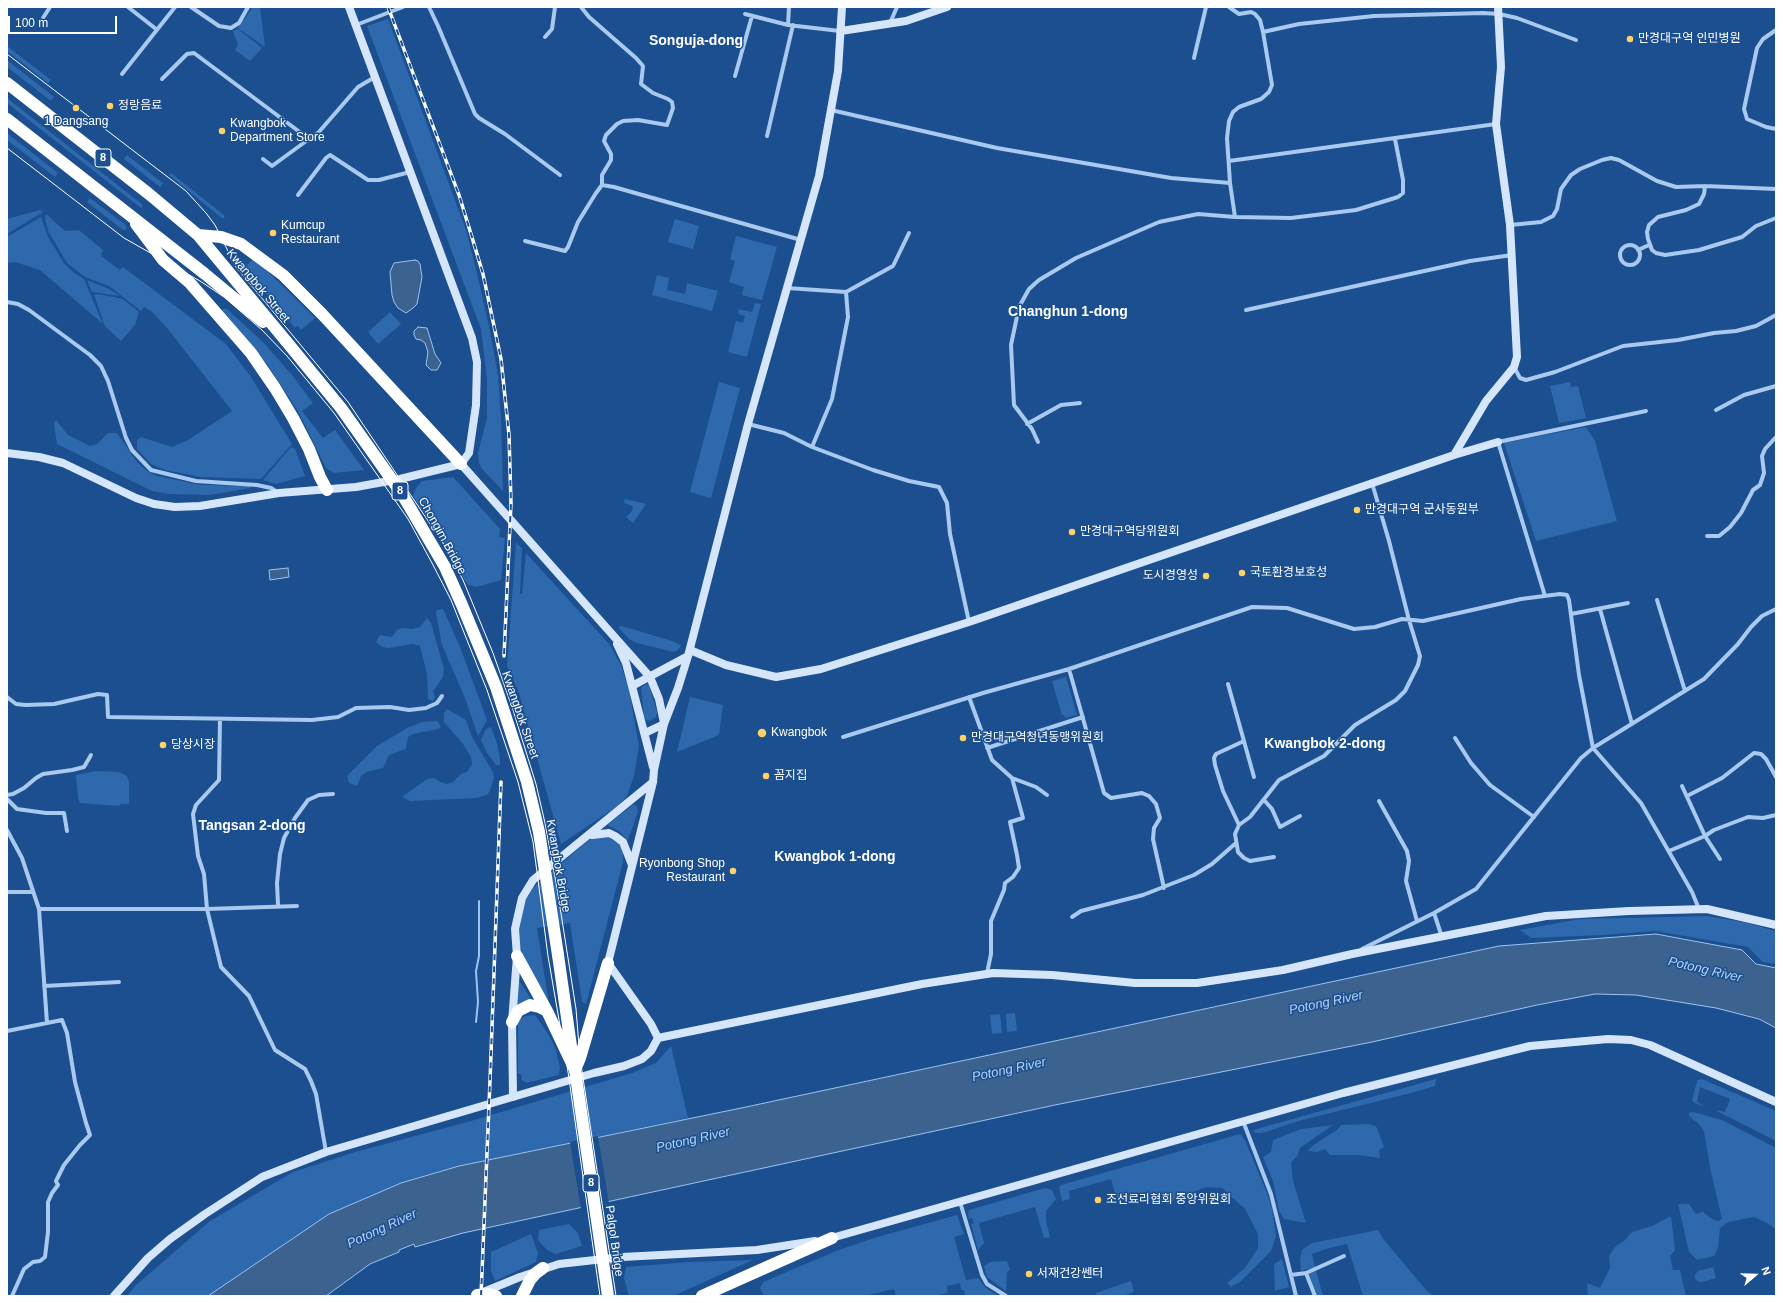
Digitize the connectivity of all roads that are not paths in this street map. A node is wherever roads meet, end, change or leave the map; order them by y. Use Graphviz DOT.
graph roads {
  1 [pos="50,7"];
  2 [pos="128,7"];
  3 [pos="175,7"];
  4 [pos="191,7"];
  5 [pos="248,7"];
  6 [pos="349,7"];
  7 [pos="404,7"];
  8 [pos="429,7"];
  9 [pos="555,7"];
  10 [pos="581,7"];
  11 [pos="789,7"];
  12 [pos="842,7"];
  13 [pos="897,7"];
  14 [pos="948,7"];
  15 [pos="1206,7"];
  16 [pos="1229,7"];
  17 [pos="1499,11"];
  18 [pos="745,14"];
  19 [pos="752,16"];
  20 [pos="43,18"];
  21 [pos="890,23"];
  22 [pos="356,25"];
  23 [pos="790,25"];
  24 [pos="156,29"];
  25 [pos="1776,30"];
  26 [pos="841,31"];
  27 [pos="1263,32"];
  28 [pos="545,36"];
  29 [pos="1576,40"];
  30 [pos="1194,58"];
  31 [pos="122,74"];
  32 [pos="375,76"];
  33 [pos="735,76"];
  34 [pos="162,79"];
  35 [pos="7,83"];
  36 [pos="831,110"];
  37 [pos="7,118"];
  38 [pos="1496,124"];
  39 [pos="1776,128"];
  40 [pos="767,136"];
  41 [pos="310,139"];
  42 [pos="1395,139"];
  43 [pos="263,159"];
  44 [pos="1229,161"];
  45 [pos="411,172"];
  46 [pos="560,175"];
  47 [pos="1230,183"];
  48 [pos="602,185"];
  49 [pos="1705,186"];
  50 [pos="1776,189"];
  51 [pos="298,195"];
  52 [pos="132,216"];
  53 [pos="1235,217"];
  54 [pos="1776,218"];
  55 [pos="1510,225"];
  56 [pos="909,233"];
  57 [pos="198,235"];
  58 [pos="801,240"];
  59 [pos="525,241"];
  60 [pos="1649,245"];
  61 [pos="1638,250"];
  62 [pos="1513,255"];
  63 [pos="787,288"];
  64 [pos="846,292"];
  65 [pos="7,302"];
  66 [pos="1246,310"];
  67 [pos="1776,315"];
  68 [pos="286,342"];
  69 [pos="1514,367"];
  70 [pos="1776,386"];
  71 [pos="1080,403"];
  72 [pos="1716,410"];
  73 [pos="1646,411"];
  74 [pos="748,424"];
  75 [pos="1027,424"];
  76 [pos="1776,437"];
  77 [pos="1038,442"];
  78 [pos="1498,442"];
  79 [pos="812,446"];
  80 [pos="7,453"];
  81 [pos="1454,455"];
  82 [pos="461,464"];
  83 [pos="1372,483"];
  84 [pos="327,490"];
  85 [pos="279,494"];
  86 [pos="1707,536"];
  87 [pos="1545,596"];
  88 [pos="1657,600"];
  89 [pos="1628,603"];
  90 [pos="1600,609"];
  91 [pos="1776,609"];
  92 [pos="1571,614"];
  93 [pos="1409,620"];
  94 [pos="969,622"];
  95 [pos="614,636"];
  96 [pos="689,653"];
  97 [pos="485,658"];
  98 [pos="1069,669"];
  99 [pos="650,677"];
  100 [pos="1228,684"];
  101 [pos="632,686"];
  102 [pos="1685,691"];
  103 [pos="442,696"];
  104 [pos="7,697"];
  105 [pos="969,697"];
  106 [pos="1083,717"];
  107 [pos="220,719"];
  108 [pos="664,724"];
  109 [pos="1632,724"];
  110 [pos="645,733"];
  111 [pos="844,737"];
  112 [pos="1455,738"];
  113 [pos="1244,741"];
  114 [pos="987,748"];
  115 [pos="1593,748"];
  116 [pos="91,755"];
  117 [pos="654,770"];
  118 [pos="1254,777"];
  119 [pos="1776,777"];
  120 [pos="1012,778"];
  121 [pos="527,782"];
  122 [pos="654,782"];
  123 [pos="1682,786"];
  124 [pos="333,794"];
  125 [pos="7,795"];
  126 [pos="1047,795"];
  127 [pos="1687,796"];
  128 [pos="7,799"];
  129 [pos="1264,800"];
  130 [pos="1379,801"];
  131 [pos="1776,815"];
  132 [pos="1300,816"];
  133 [pos="1534,817"];
  134 [pos="1239,825"];
  135 [pos="7,830"];
  136 [pos="67,832"];
  137 [pos="587,836"];
  138 [pos="1705,836"];
  139 [pos="1236,843"];
  140 [pos="1669,851"];
  141 [pos="1274,857"];
  142 [pos="1720,859"];
  143 [pos="632,866"];
  144 [pos="1164,888"];
  145 [pos="7,892"];
  146 [pos="33,892"];
  147 [pos="278,905"];
  148 [pos="297,906"];
  149 [pos="39,909"];
  150 [pos="207,909"];
  151 [pos="1699,909"];
  152 [pos="1434,913"];
  153 [pos="1072,917"];
  154 [pos="1417,921"];
  155 [pos="1776,925"];
  156 [pos="1442,937"];
  157 [pos="1352,954"];
  158 [pos="517,956"];
  159 [pos="608,963"];
  160 [pos="987,973"];
  161 [pos="119,982"];
  162 [pos="44,986"];
  163 [pos="547,1011"];
  164 [pos="512,1022"];
  165 [pos="47,1023"];
  166 [pos="7,1031"];
  167 [pos="658,1038"];
  168 [pos="575,1070"];
  169 [pos="513,1097"];
  170 [pos="1776,1102"];
  171 [pos="1243,1121"];
  172 [pos="326,1152"];
  173 [pos="960,1202"];
  174 [pos="832,1238"];
  175 [pos="1344,1256"];
  176 [pos="542,1268"];
  177 [pos="1306,1273"];
  178 [pos="1291,1275"];
  179 [pos="12,1296"];
  180 [pos="114,1296"];
  181 [pos="476,1296"];
  182 [pos="496,1296"];
  183 [pos="522,1296"];
  184 [pos="608,1296"];
  185 [pos="702,1296"];
  186 [pos="1006,1296"];
  187 [pos="1296,1296"];
  188 [pos="1315,1296"];
  1 -- 20 [label="street"];
  2 -- 24 [label="street"];
  3 -- 24 [label="street"];
  4 -- 5 [label="street"];
  6 -- 22 [label="main road"];
  7 -- 22 [label="street"];
  8 -- 46 [label="street"];
  9 -- 28 [label="street"];
  10 -- 48 [label="street"];
  11 -- 23 [label="street"];
  12 -- 26 [label="main road"];
  13 -- 21 [label="street"];
  14 -- 21 [label="main road"];
  15 -- 30 [label="street"];
  16 -- 27 [label="street"];
  17 -- 27 [label="street"];
  17 -- 29 [label="street"];
  17 -- 38 [label="main road"];
  18 -- 19 [label="street"];
  19 -- 23 [label="street"];
  19 -- 33 [label="street"];
  21 -- 26 [label="main road"];
  22 -- 32 [label="main road"];
  23 -- 26 [label="street"];
  23 -- 40 [label="street"];
  24 -- 31 [label="street"];
  25 -- 39 [label="street"];
  26 -- 36 [label="main road"];
  27 -- 44 [label="street"];
  32 -- 41 [label="street"];
  32 -- 45 [label="main road"];
  34 -- 41 [label="street"];
  35 -- 57 [label="highway, Kwangbok Street / 8"];
  36 -- 47 [label="street"];
  36 -- 58 [label="main road"];
  37 -- 52 [label="highway, Kwangbok Street / 8"];
  38 -- 42 [label="street"];
  38 -- 55 [label="main road"];
  41 -- 43 [label="street"];
  42 -- 44 [label="street"];
  42 -- 53 [label="street"];
  44 -- 47 [label="street"];
  45 -- 51 [label="street"];
  45 -- 82 [label="main road"];
  47 -- 53 [label="street"];
  48 -- 58 [label="street"];
  48 -- 59 [label="street"];
  49 -- 50 [label="street"];
  49 -- 55 [label="street"];
  49 -- 60 [label="street"];
  52 -- 68 [label="highway, Kwangbok Street / 8"];
  52 -- 84 [label="highway"];
  53 -- 75 [label="street"];
  54 -- 60 [label="street"];
  55 -- 62 [label="main road"];
  56 -- 64 [label="street"];
  57 -- 68 [label="highway, Kwangbok Street / 8"];
  57 -- 82 [label="highway"];
  58 -- 63 [label="main road"];
  60 -- 61 [label="street"];
  61 -- 61 [label="street"];
  62 -- 66 [label="street"];
  62 -- 69 [label="main road"];
  63 -- 64 [label="street"];
  63 -- 74 [label="main road"];
  64 -- 79 [label="street"];
  65 -- 85 [label="street"];
  67 -- 69 [label="street"];
  68 -- 97 [label="highway, Chongim Bridge / 8, bridge"];
  69 -- 81 [label="main road"];
  70 -- 72 [label="street"];
  71 -- 75 [label="street"];
  73 -- 78 [label="street"];
  74 -- 79 [label="street"];
  74 -- 96 [label="main road"];
  75 -- 77 [label="street"];
  76 -- 86 [label="street"];
  78 -- 81 [label="main road"];
  78 -- 87 [label="street"];
  79 -- 94 [label="street"];
  80 -- 85 [label="main road"];
  81 -- 83 [label="main road"];
  82 -- 84 [label="main road"];
  82 -- 95 [label="main road"];
  83 -- 93 [label="street"];
  83 -- 94 [label="main road"];
  84 -- 85 [label="main road"];
  87 -- 92 [label="street"];
  87 -- 93 [label="street"];
  88 -- 102 [label="street"];
  89 -- 90 [label="street"];
  90 -- 92 [label="street"];
  90 -- 109 [label="street"];
  91 -- 102 [label="street"];
  92 -- 115 [label="street"];
  93 -- 98 [label="street"];
  93 -- 129 [label="street"];
  94 -- 96 [label="main road"];
  95 -- 99 [label="main road"];
  95 -- 101 [label="main road"];
  96 -- 99 [label="main road"];
  96 -- 108 [label="main road"];
  97 -- 121 [label="highway, Kwangbok Street / 8, bridge"];
  98 -- 105 [label="street"];
  98 -- 106 [label="street"];
  99 -- 101 [label="main road"];
  99 -- 108 [label="main road"];
  100 -- 113 [label="street"];
  101 -- 110 [label="main road"];
  102 -- 109 [label="street"];
  103 -- 107 [label="street"];
  104 -- 107 [label="street"];
  105 -- 111 [label="street"];
  105 -- 114 [label="street"];
  106 -- 114 [label="street"];
  106 -- 144 [label="street"];
  107 -- 150 [label="street"];
  108 -- 110 [label="main road"];
  108 -- 117 [label="main road"];
  109 -- 115 [label="street"];
  110 -- 117 [label="main road"];
  112 -- 133 [label="street"];
  113 -- 118 [label="street"];
  113 -- 134 [label="street"];
  114 -- 120 [label="street"];
  115 -- 133 [label="street"];
  115 -- 140 [label="street"];
  116 -- 125 [label="street"];
  117 -- 122 [label="main road"];
  119 -- 127 [label="street"];
  120 -- 126 [label="street"];
  120 -- 160 [label="street"];
  121 -- 168 [label="highway, Kwangbok Bridge / 8, bridge"];
  122 -- 137 [label="main road"];
  122 -- 143 [label="main road"];
  123 -- 127 [label="street"];
  124 -- 147 [label="street"];
  127 -- 138 [label="street"];
  128 -- 136 [label="street"];
  129 -- 132 [label="street"];
  129 -- 134 [label="street"];
  130 -- 154 [label="street"];
  131 -- 138 [label="street"];
  133 -- 152 [label="street"];
  134 -- 139 [label="street"];
  135 -- 146 [label="street"];
  137 -- 143 [label="main road"];
  137 -- 158 [label="main road"];
  138 -- 140 [label="street"];
  138 -- 142 [label="street"];
  139 -- 141 [label="street"];
  139 -- 144 [label="street"];
  140 -- 151 [label="street"];
  143 -- 159 [label="main road"];
  144 -- 153 [label="street"];
  145 -- 146 [label="street"];
  146 -- 149 [label="street"];
  147 -- 148 [label="street"];
  147 -- 150 [label="street"];
  149 -- 150 [label="street"];
  149 -- 162 [label="street"];
  150 -- 172 [label="street"];
  151 -- 155 [label="main road"];
  151 -- 156 [label="main road"];
  152 -- 154 [label="street"];
  152 -- 156 [label="street"];
  154 -- 157 [label="street"];
  156 -- 157 [label="main road"];
  157 -- 160 [label="main road"];
  158 -- 163 [label="highway"];
  158 -- 164 [label="main road"];
  159 -- 167 [label="main road"];
  159 -- 168 [label="highway"];
  160 -- 167 [label="main road"];
  161 -- 162 [label="street"];
  162 -- 165 [label="street"];
  163 -- 164 [label="highway"];
  163 -- 168 [label="highway"];
  164 -- 169 [label="main road"];
  165 -- 166 [label="street"];
  165 -- 179 [label="street"];
  167 -- 169 [label="main road"];
  168 -- 184 [label="highway, Palgol Bridge / 8, bridge"];
  169 -- 172 [label="main road"];
  170 -- 171 [label="main road"];
  171 -- 173 [label="main road"];
  171 -- 178 [label="street"];
  172 -- 180 [label="main road"];
  173 -- 174 [label="main road"];
  173 -- 186 [label="street"];
  174 -- 176 [label="main road"];
  174 -- 185 [label="highway"];
  175 -- 177 [label="street"];
  176 -- 181 [label="main road"];
  176 -- 183 [label="highway"];
  177 -- 178 [label="street"];
  177 -- 188 [label="street"];
  178 -- 187 [label="street"];
  181 -- 182 [label="highway"];
}
